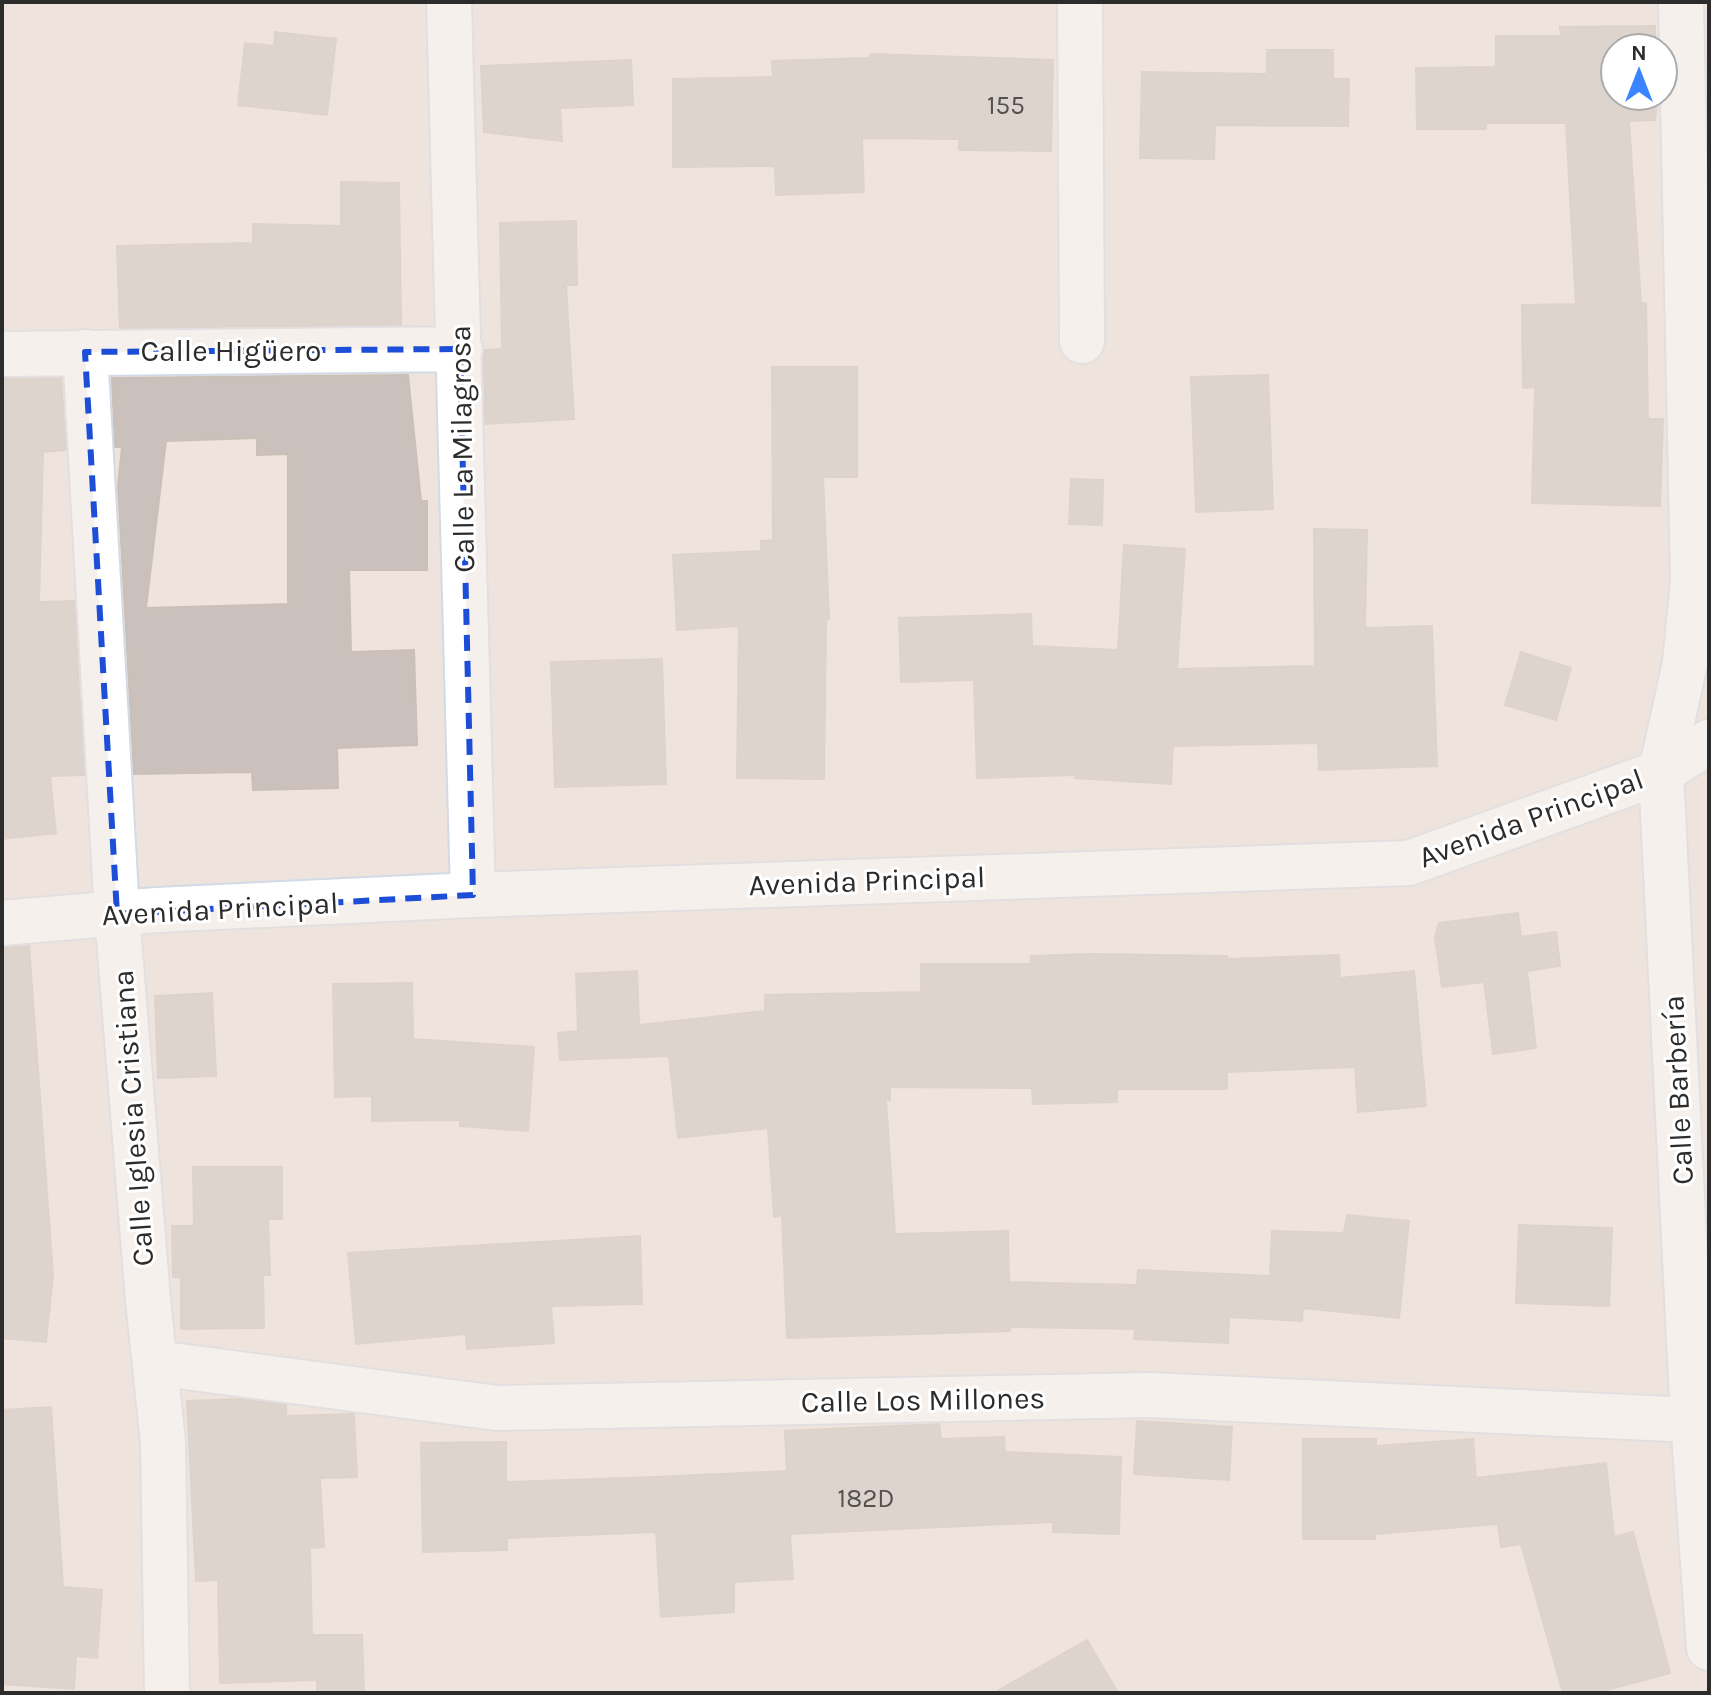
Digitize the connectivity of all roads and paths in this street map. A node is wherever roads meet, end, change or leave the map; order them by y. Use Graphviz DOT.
graph roads {
  1 [pos="449,2"];
  2 [pos="1080,2"];
  3 [pos="1681,2"];
  4 [pos="1082,341"];
  5 [pos="460,349"];
  6 [pos="85,352"];
  7 [pos="2,354"];
  8 [pos="1709,742"];
  9 [pos="1661,772"];
  10 [pos="473,895"];
  11 [pos="117,914"];
  12 [pos="2,923"];
  13 [pos="1696,1152"];
  14 [pos="156,1363"];
  15 [pos="1693,1420"];
  16 [pos="1709,1648"];
  17 [pos="167,1693"];
  1 -- 5 [label="street, Calle La Milagrosa"];
  2 -- 4 [label="street"];
  3 -- 9 [label="street, Calle Barbería"];
  5 -- 6 [label="street, Calle Higüero"];
  5 -- 10 [label="street, Calle La Milagrosa"];
  6 -- 7 [label="street, Calle Higüero"];
  6 -- 11 [label="street, Calle Iglesia Cristiana"];
  8 -- 9 [label="street, Avenida Principal"];
  9 -- 10 [label="street, Avenida Principal"];
  9 -- 13 [label="street, Calle Barbería"];
  10 -- 11 [label="street, Avenida Principal"];
  11 -- 12 [label="street, Avenida Principal"];
  11 -- 14 [label="street, Calle Iglesia Cristiana"];
  13 -- 15 [label="street, Calle Barbería"];
  14 -- 15 [label="street, Calle Los Millones"];
  14 -- 17 [label="street, Calle Iglesia Cristiana"];
  15 -- 16 [label="street, Calle Barbería"];
}
